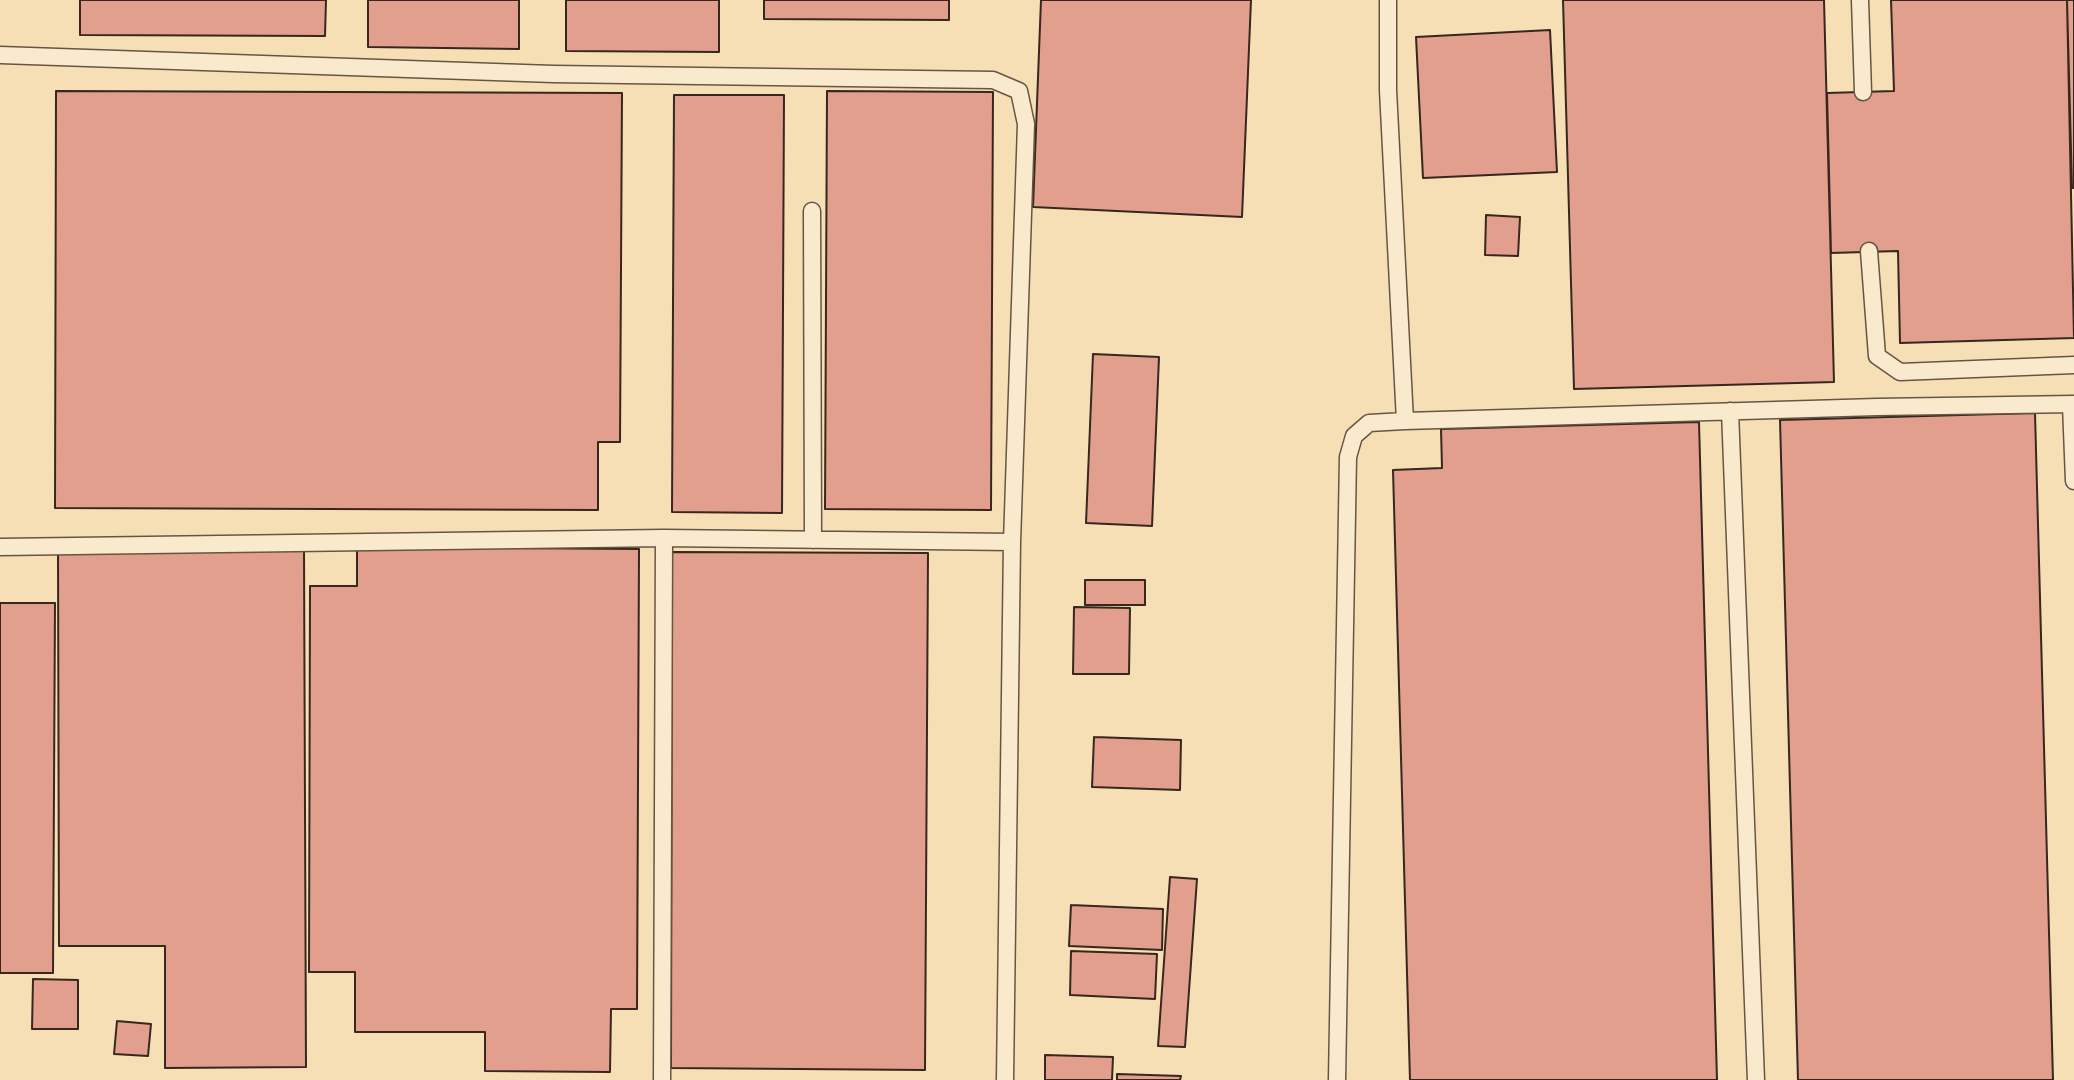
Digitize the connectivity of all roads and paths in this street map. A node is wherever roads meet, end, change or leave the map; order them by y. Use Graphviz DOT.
graph roads {
  1 [pos="1388,0"];
  2 [pos="1860,0"];
  3 [pos="0,55"];
  4 [pos="1863,92"];
  5 [pos="812,211"];
  6 [pos="1869,251"];
  7 [pos="2074,365"];
  8 [pos="2073,405"];
  9 [pos="1730,411"];
  10 [pos="1405,421"];
  11 [pos="2074,481"];
  12 [pos="664,538"];
  13 [pos="813,540"];
  14 [pos="1012,542"];
  15 [pos="0,547"];
  16 [pos="662,1080"];
  17 [pos="1004,1080"];
  18 [pos="1337,1080"];
  19 [pos="1756,1080"];
  1 -- 10 [label="lane"];
  2 -- 4 [label="lane"];
  3 -- 14 [label="lane"];
  5 -- 13 [label="lane"];
  6 -- 7 [label="lane"];
  8 -- 9 [label="lane"];
  8 -- 11 [label="lane"];
  9 -- 10 [label="lane"];
  9 -- 19 [label="lane"];
  10 -- 18 [label="lane"];
  12 -- 13 [label="lane"];
  12 -- 15 [label="lane"];
  12 -- 16 [label="lane"];
  13 -- 14 [label="lane"];
  14 -- 17 [label="lane"];
}
